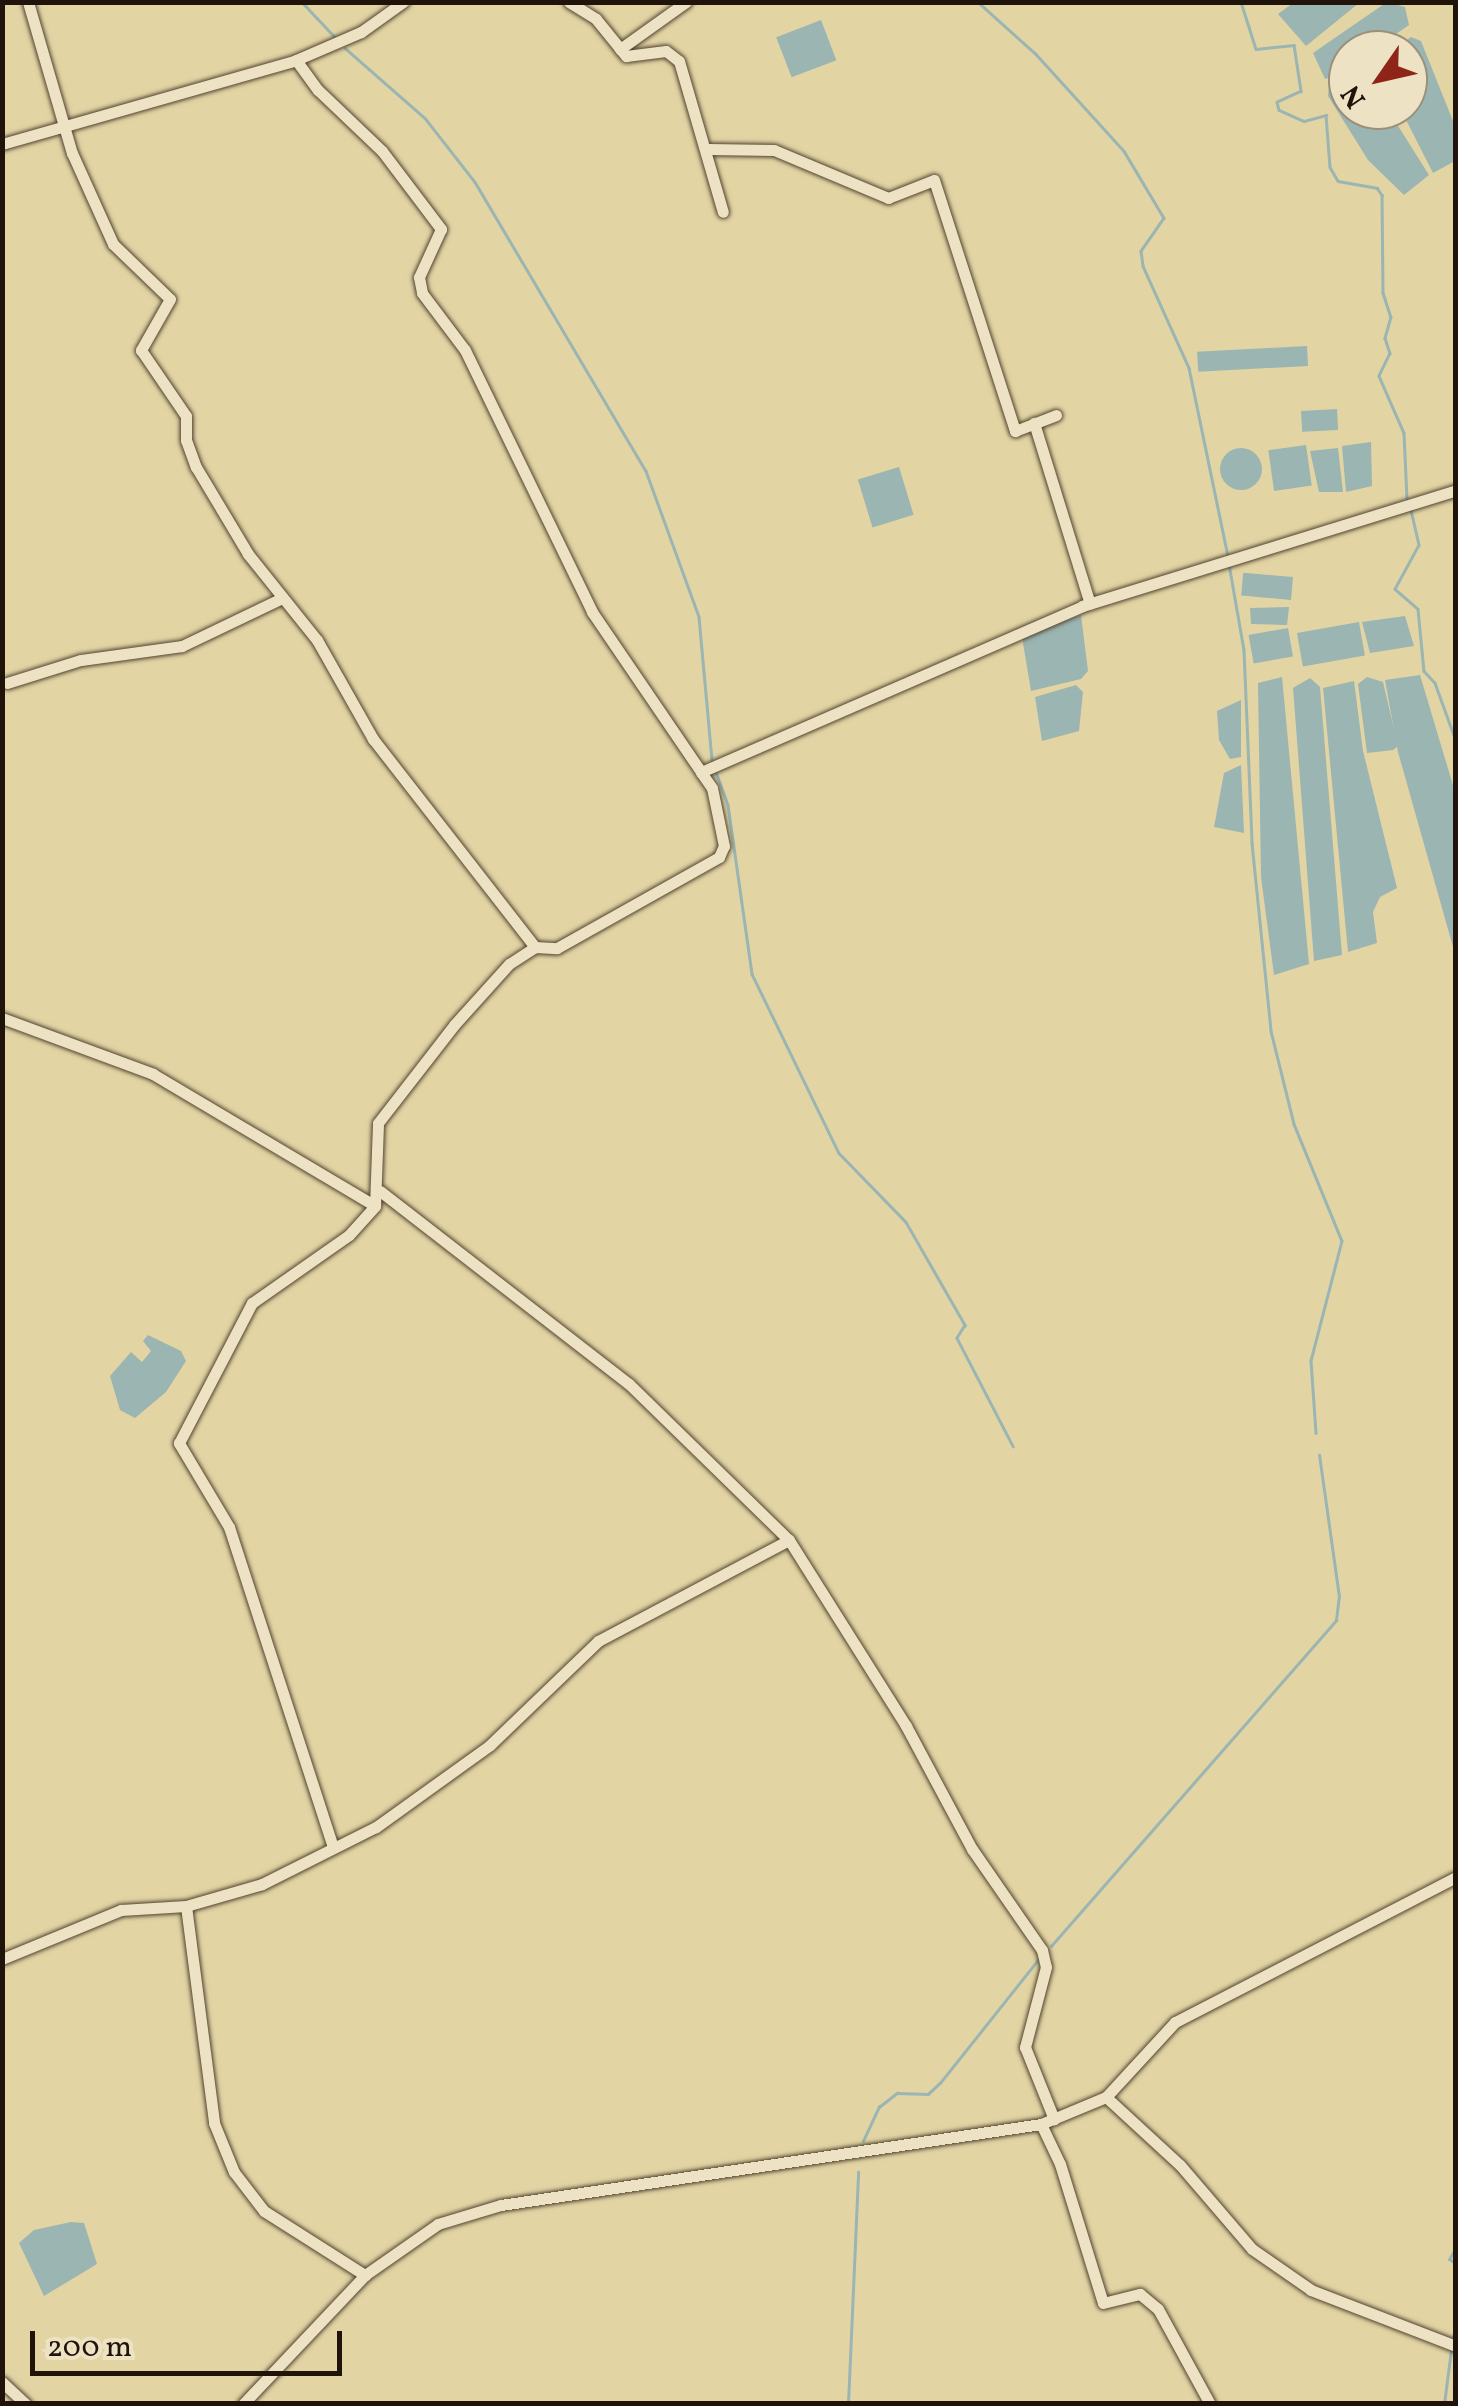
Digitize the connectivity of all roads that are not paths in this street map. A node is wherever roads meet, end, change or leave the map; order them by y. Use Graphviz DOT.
graph roads {
  1 [pos="28,2"];
  2 [pos="568,2"];
  3 [pos="686,2"];
  4 [pos="394,5"];
  5 [pos="620,49"];
  6 [pos="296,60"];
  7 [pos="63,123"];
  8 [pos="2,144"];
  9 [pos="708,150"];
  10 [pos="724,212"];
  11 [pos="1056,415"];
  12 [pos="1034,423"];
  13 [pos="1456,490"];
  14 [pos="280,599"];
  15 [pos="1090,604"];
  16 [pos="8,683"];
  17 [pos="701,772"];
  18 [pos="535,947"];
  19 [pos="2,1018"];
  20 [pos="380,1192"];
  21 [pos="375,1206"];
  22 [pos="789,1540"];
  23 [pos="334,1847"];
  24 [pos="1456,1877"];
  25 [pos="186,1906"];
  26 [pos="2,1958"];
  27 [pos="1106,2098"];
  28 [pos="1054,2120"];
  29 [pos="1040,2124"];
  30 [pos="365,2275"];
  31 [pos="1450,2344"];
  32 [pos="2,2382"];
  33 [pos="26,2404"];
  34 [pos="243,2404"];
  35 [pos="1210,2404"];
  1 -- 7 [label="street"];
  2 -- 5 [label="street"];
  3 -- 5 [label="street"];
  4 -- 6 [label="street"];
  5 -- 9 [label="street"];
  6 -- 7 [label="street"];
  6 -- 17 [label="street"];
  7 -- 8 [label="street"];
  7 -- 14 [label="street"];
  9 -- 10 [label="street"];
  9 -- 12 [label="street"];
  11 -- 12 [label="street"];
  12 -- 15 [label="street"];
  13 -- 15 [label="street"];
  14 -- 16 [label="street"];
  14 -- 18 [label="street"];
  15 -- 17 [label="street"];
  17 -- 18 [label="street"];
  18 -- 20 [label="street"];
  19 -- 21 [label="street"];
  20 -- 21 [label="street"];
  20 -- 22 [label="street"];
  21 -- 23 [label="street"];
  22 -- 23 [label="street"];
  22 -- 28 [label="street"];
  23 -- 25 [label="street"];
  24 -- 27 [label="street"];
  25 -- 26 [label="street"];
  25 -- 30 [label="street"];
  27 -- 28 [label="street"];
  27 -- 31 [label="street"];
  28 -- 29 [label="street"];
  29 -- 30 [label="street"];
  29 -- 35 [label="street"];
  30 -- 34 [label="street"];
  32 -- 33 [label="street"];
}
